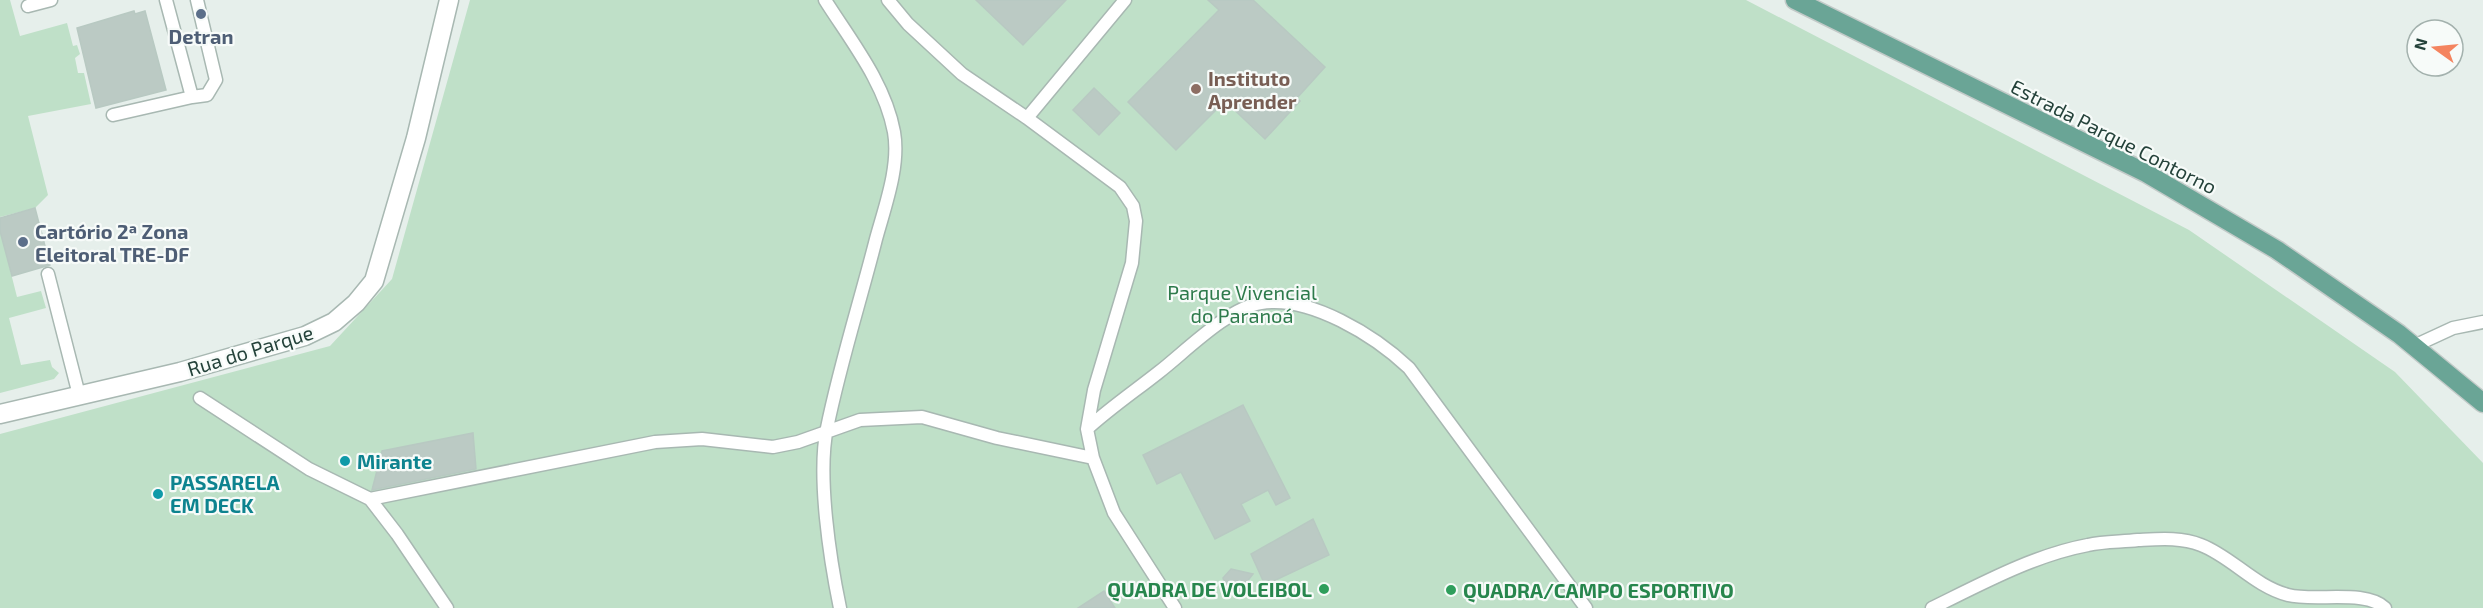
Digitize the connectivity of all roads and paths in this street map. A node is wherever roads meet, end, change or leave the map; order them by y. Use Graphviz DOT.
graph roads {
  1 [pos="51,0"];
  2 [pos="166,0"];
  3 [pos="196,0"];
  4 [pos="449,0"];
  5 [pos="825,0"];
  6 [pos="888,0"];
  7 [pos="1125,0"];
  8 [pos="1795,0"];
  9 [pos="28,6"];
  10 [pos="192,97"];
  11 [pos="113,115"];
  12 [pos="1027,117"];
  13 [pos="48,274"];
  14 [pos="2483,322"];
  15 [pos="2414,346"];
  16 [pos="79,395"];
  17 [pos="200,398"];
  18 [pos="2483,403"];
  19 [pos="0,414"];
  20 [pos="1087,429"];
  21 [pos="826,430"];
  22 [pos="1094,458"];
  23 [pos="370,499"];
  24 [pos="447,608"];
  25 [pos="840,608"];
  26 [pos="1175,608"];
  27 [pos="1586,608"];
  28 [pos="1932,608"];
  29 [pos="2385,608"];
  1 -- 9 [label="lane"];
  2 -- 10 [label="lane"];
  3 -- 10 [label="lane"];
  4 -- 16 [label="street, Rua do Parque"];
  5 -- 21 [label="lane"];
  6 -- 12 [label="lane"];
  7 -- 12 [label="lane"];
  8 -- 15 [label="main road, Estrada Parque Contorno"];
  10 -- 11 [label="lane"];
  12 -- 20 [label="lane"];
  13 -- 16 [label="lane"];
  14 -- 15 [label="lane"];
  15 -- 18 [label="main road, Estrada Parque Contorno"];
  16 -- 19 [label="street, Rua do Parque"];
  17 -- 23 [label="lane"];
  20 -- 22 [label="lane"];
  20 -- 27 [label="lane"];
  21 -- 22 [label="lane"];
  21 -- 23 [label="lane"];
  21 -- 25 [label="lane"];
  22 -- 26 [label="lane"];
  23 -- 24 [label="lane"];
  28 -- 29 [label="lane"];
}
